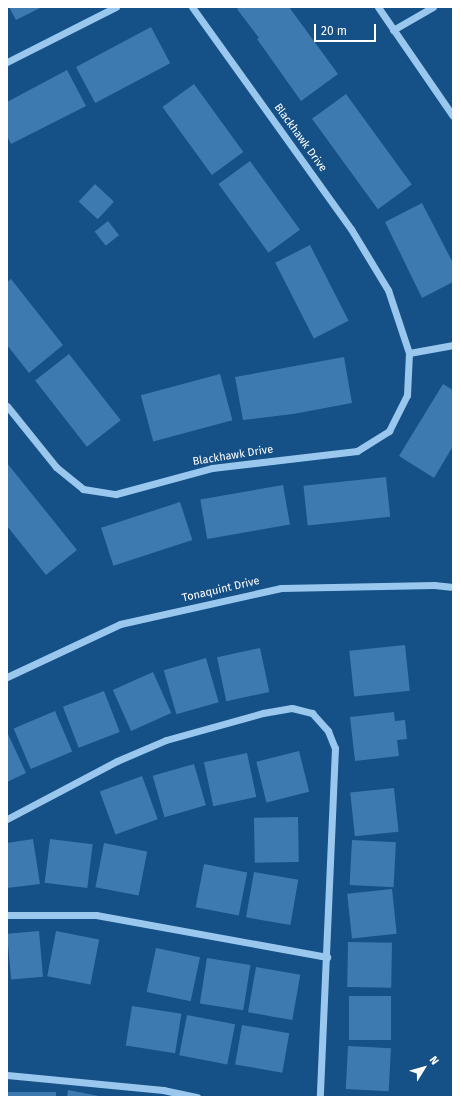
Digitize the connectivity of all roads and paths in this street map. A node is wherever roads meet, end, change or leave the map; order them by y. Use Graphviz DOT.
graph roads {
  1 [pos="116,7"];
  2 [pos="192,7"];
  3 [pos="378,7"];
  4 [pos="433,7"];
  5 [pos="394,30"];
  6 [pos="7,62"];
  7 [pos="453,116"];
  8 [pos="453,345"];
  9 [pos="409,353"];
  10 [pos="7,406"];
  11 [pos="453,587"];
  12 [pos="7,678"];
  13 [pos="7,819"];
  14 [pos="7,915"];
  15 [pos="327,957"];
  16 [pos="7,1075"];
  17 [pos="197,1097"];
  18 [pos="320,1097"];
  1 -- 6 [label="street"];
  2 -- 9 [label="street, Blackhawk Drive"];
  3 -- 5 [label="street"];
  4 -- 5 [label="street"];
  5 -- 7 [label="street"];
  8 -- 9 [label="street"];
  9 -- 10 [label="street, Blackhawk Drive"];
  11 -- 12 [label="street, Tonaquint Drive"];
  13 -- 15 [label="street"];
  14 -- 15 [label="street"];
  15 -- 18 [label="street"];
  16 -- 17 [label="street"];
}
